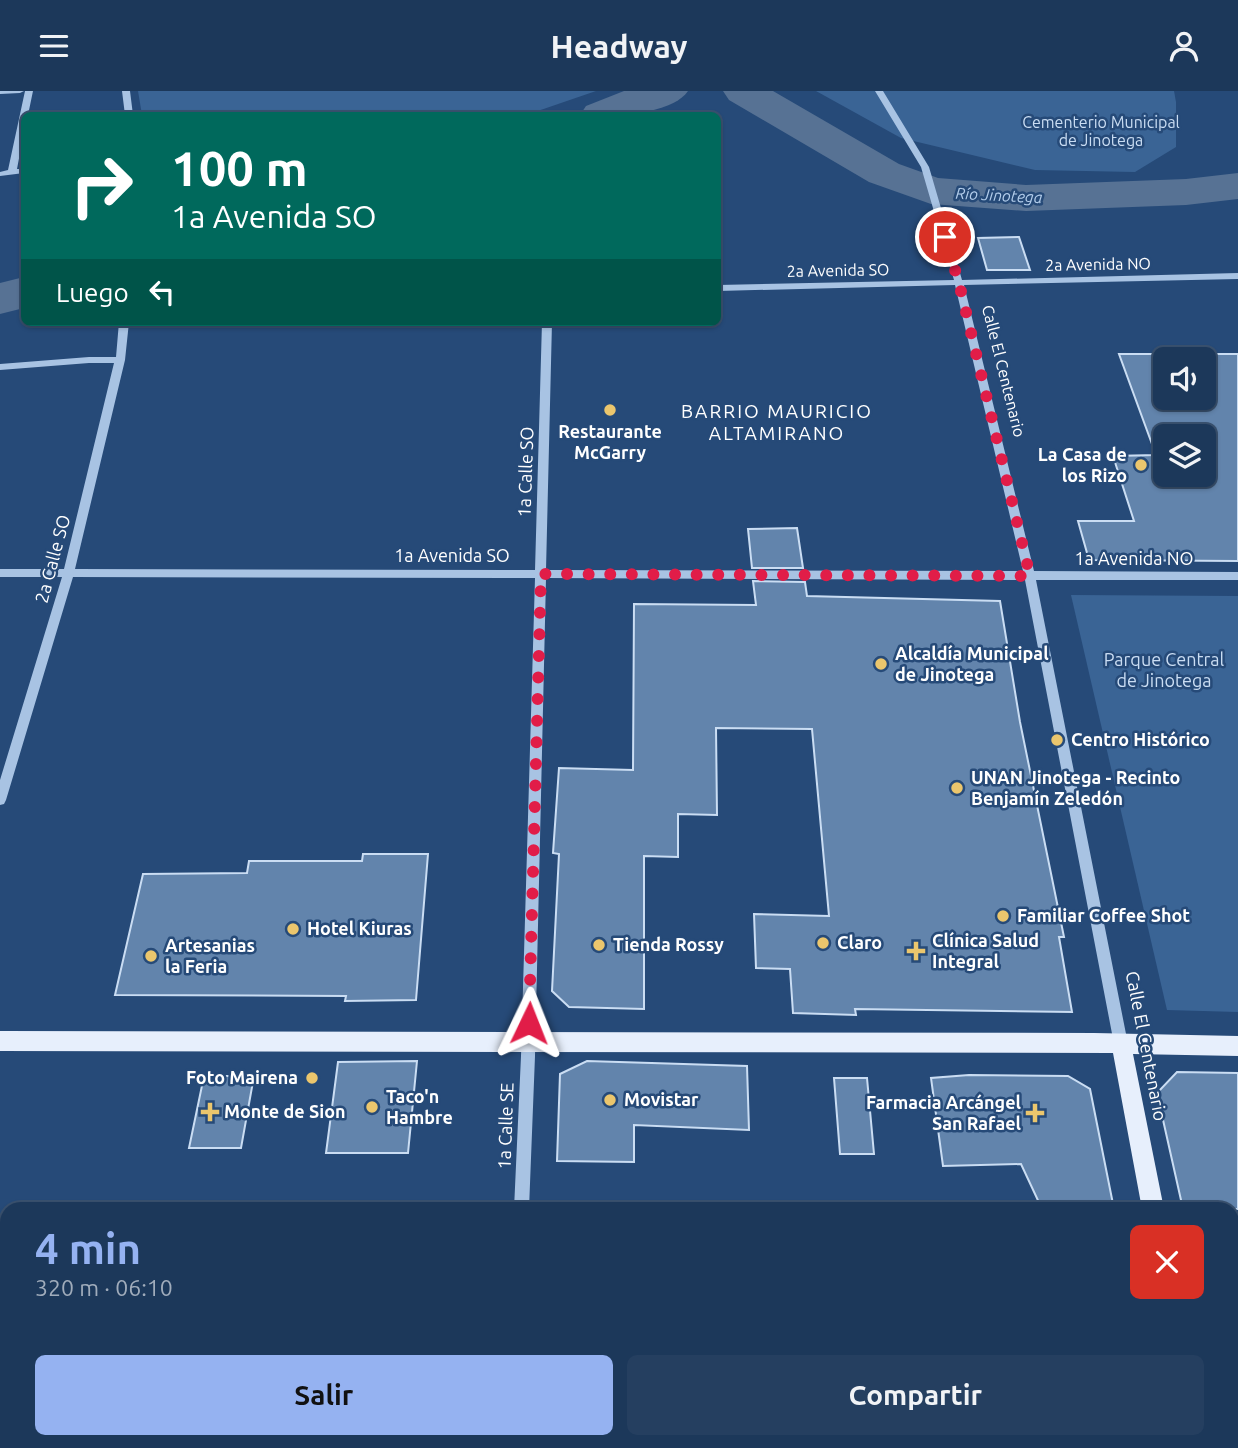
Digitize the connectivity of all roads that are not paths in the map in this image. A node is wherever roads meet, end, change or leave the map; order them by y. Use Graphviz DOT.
graph roads {
  1 [pos="20,91"];
  2 [pos="29,91"];
  3 [pos="126,91"];
  4 [pos="879,91"];
  5 [pos="0,92"];
  6 [pos="25,112"];
  7 [pos="129,112"];
  8 [pos="21,130"];
  9 [pos="925,167"];
  10 [pos="21,172"];
  11 [pos="12,173"];
  12 [pos="0,174"];
  13 [pos="939,219"];
  14 [pos="1238,277"];
  15 [pos="959,283"];
  16 [pos="721,288"];
  17 [pos="124,326"];
  18 [pos="547,326"];
  19 [pos="120,360"];
  20 [pos="0,367"];
  21 [pos="70,572"];
  22 [pos="0,573"];
  23 [pos="541,574"];
  24 [pos="1030,576"];
  25 [pos="1238,576"];
  26 [pos="0,800"];
  27 [pos="0,1041"];
  28 [pos="528,1044"];
  29 [pos="1121,1044"];
  30 [pos="1238,1046"];
  31 [pos="522,1202"];
  32 [pos="1152,1202"];
  1 -- 5 [label="street"];
  2 -- 6 [label="street"];
  3 -- 7 [label="street"];
  4 -- 9 [label="street"];
  8 -- 11 [label="street"];
  9 -- 13 [label="street"];
  10 -- 11 [label="street"];
  11 -- 12 [label="street"];
  13 -- 15 [label="street, Calle El Centenario"];
  14 -- 15 [label="street, 2a Avenida NO"];
  15 -- 16 [label="street, 2a Avenida SO"];
  15 -- 24 [label="street, Calle El Centenario"];
  17 -- 19 [label="street, 2a Calle SO"];
  18 -- 23 [label="street, 1a Calle SO"];
  19 -- 20 [label="street"];
  19 -- 21 [label="street, 2a Calle SO"];
  21 -- 22 [label="street, 1a Avenida SO"];
  21 -- 23 [label="street, 1a Avenida SO"];
  21 -- 26 [label="street, 2a Calle SO"];
  23 -- 24 [label="street, 1a Avenida SO"];
  23 -- 28 [label="street, 1a Calle SO"];
  24 -- 25 [label="street, 1a Avenida NO"];
  24 -- 29 [label="street, Calle El Centenario"];
  27 -- 28 [label="main road"];
  28 -- 29 [label="main road"];
  28 -- 31 [label="street, 1a Calle SE"];
  29 -- 30 [label="main road"];
  29 -- 32 [label="main road, Calle El Centenario"];
}
